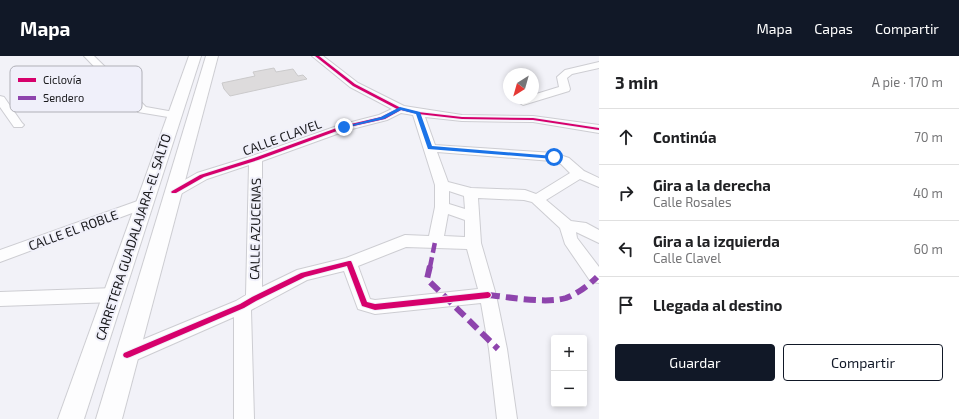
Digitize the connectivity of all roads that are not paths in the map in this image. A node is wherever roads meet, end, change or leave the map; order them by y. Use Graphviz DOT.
graph roads {
  1 [pos="90,56"];
  2 [pos="195,56"];
  3 [pos="212,56"];
  4 [pos="317,56"];
  5 [pos="599,65"];
  6 [pos="100,66"];
  7 [pos="539,97"];
  8 [pos="0,99"];
  9 [pos="400,109"];
  10 [pos="142,110"];
  11 [pos="418,113"];
  12 [pos="174,115"];
  13 [pos="18,125"];
  14 [pos="599,129"];
  15 [pos="430,148"];
  16 [pos="256,159"];
  17 [pos="579,174"];
  18 [pos="599,183"];
  19 [pos="442,185"];
  20 [pos="174,192"];
  21 [pos="471,193"];
  22 [pos="537,198"];
  23 [pos="146,203"];
  24 [pos="442,207"];
  25 [pos="472,217"];
  26 [pos="567,226"];
  27 [pos="599,237"];
  28 [pos="435,242"];
  29 [pos="473,243"];
  30 [pos="0,256"];
  31 [pos="349,263"];
  32 [pos="597,277"];
  33 [pos="114,295"];
  34 [pos="488,295"];
  35 [pos="0,299"];
  36 [pos="248,302"];
  37 [pos="127,355"];
  38 [pos="71,419"];
  39 [pos="109,419"];
  40 [pos="244,419"];
  41 [pos="507,419"];
  1 -- 6 [label="street"];
  2 -- 12 [label="main road, CARRETERA GUADALAJARA-EL SALTO"];
  3 -- 20 [label="main road, CARRETERA GUADALAJARA-EL SALTO"];
  4 -- 9 [label="street"];
  5 -- 7 [label="street"];
  8 -- 13 [label="street"];
  9 -- 11 [label="street"];
  9 -- 16 [label="street, CALLE CLAVEL"];
  10 -- 12 [label="street"];
  11 -- 14 [label="street"];
  11 -- 15 [label="street"];
  12 -- 23 [label="main road, CARRETERA GUADALAJARA-EL SALTO"];
  15 -- 17 [label="street"];
  15 -- 19 [label="street"];
  16 -- 20 [label="street, CALLE CLAVEL"];
  16 -- 36 [label="street, CALLE AZUCENAS"];
  17 -- 18 [label="street"];
  17 -- 22 [label="street"];
  19 -- 21 [label="street"];
  19 -- 24 [label="street"];
  20 -- 37 [label="main road, CARRETERA GUADALAJARA-EL SALTO"];
  21 -- 22 [label="street"];
  21 -- 25 [label="street"];
  22 -- 26 [label="street"];
  23 -- 30 [label="street, CALLE EL ROBLE"];
  23 -- 33 [label="main road, CARRETERA GUADALAJARA-EL SALTO"];
  24 -- 25 [label="street"];
  24 -- 28 [label="street"];
  25 -- 29 [label="street"];
  26 -- 27 [label="street"];
  26 -- 32 [label="street"];
  28 -- 29 [label="street"];
  28 -- 31 [label="street"];
  29 -- 34 [label="street"];
  31 -- 34 [label="street"];
  31 -- 36 [label="street"];
  33 -- 35 [label="street"];
  33 -- 38 [label="main road, CARRETERA GUADALAJARA-EL SALTO"];
  34 -- 41 [label="street"];
  36 -- 37 [label="street"];
  36 -- 40 [label="street, CALLE AZUCENAS"];
  37 -- 39 [label="main road, CARRETERA GUADALAJARA-EL SALTO"];
}
